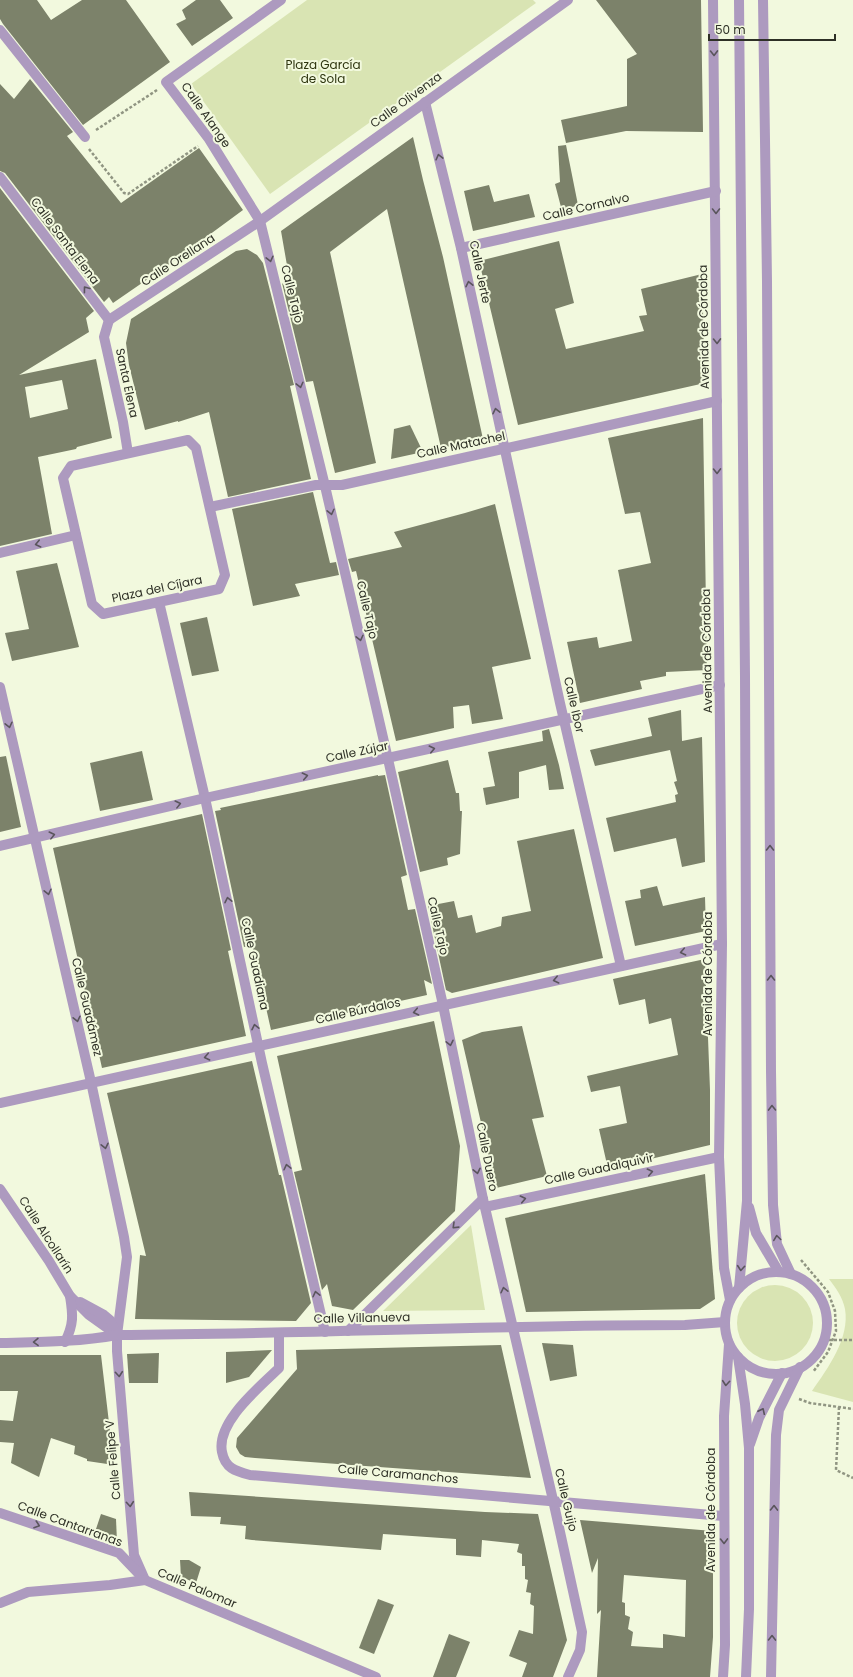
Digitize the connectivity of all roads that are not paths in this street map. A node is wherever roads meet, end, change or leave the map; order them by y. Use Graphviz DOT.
graph roads {
  1 [pos="281,0"];
  2 [pos="568,0"];
  3 [pos="713,0"];
  4 [pos="739,0"];
  5 [pos="763,0"];
  6 [pos="0,30"];
  7 [pos="425,102"];
  8 [pos="85,137"];
  9 [pos="0,177"];
  10 [pos="716,191"];
  11 [pos="260,221"];
  12 [pos="462,248"];
  13 [pos="109,320"];
  14 [pos="717,401"];
  15 [pos="504,449"];
  16 [pos="128,453"];
  17 [pos="325,486"];
  18 [pos="210,507"];
  19 [pos="76,535"];
  20 [pos="0,553"];
  21 [pos="159,602"];
  22 [pos="720,685"];
  23 [pos="0,687"];
  24 [pos="565,719"];
  25 [pos="388,759"];
  26 [pos="206,798"];
  27 [pos="35,839"];
  28 [pos="0,846"];
  29 [pos="722,944"];
  30 [pos="621,966"];
  31 [pos="443,1005"];
  32 [pos="260,1046"];
  33 [pos="91,1082"];
  34 [pos="0,1103"];
  35 [pos="719,1157"];
  36 [pos="0,1189"];
  37 [pos="747,1201"];
  38 [pos="484,1203"];
  39 [pos="779,1272"];
  40 [pos="791,1274"];
  41 [pos="739,1288"];
  42 [pos="70,1296"];
  43 [pos="730,1300"];
  44 [pos="725,1322"];
  45 [pos="512,1328"];
  46 [pos="348,1331"];
  47 [pos="325,1332"];
  48 [pos="279,1334"];
  49 [pos="117,1335"];
  50 [pos="65,1342"];
  51 [pos="0,1343"];
  52 [pos="729,1344"];
  53 [pos="738,1357"];
  54 [pos="800,1367"];
  55 [pos="782,1373"];
  56 [pos="749,1448"];
  57 [pos="553,1500"];
  58 [pos="0,1512"];
  59 [pos="723,1516"];
  60 [pos="145,1580"];
  61 [pos="0,1603"];
  62 [pos="376,1677"];
  63 [pos="568,1677"];
  64 [pos="723,1677"];
  65 [pos="746,1677"];
  66 [pos="771,1677"];
  1 -- 11 [label="street, Calle Alange"];
  2 -- 7 [label="street, Calle Olivenza"];
  3 -- 10 [label="street, Avenida de Córdoba, one-way"];
  4 -- 37 [label="street"];
  40 -- 5 [label="street, one-way"];
  6 -- 8 [label="street"];
  7 -- 11 [label="street, Calle Olivenza"];
  12 -- 7 [label="street, Calle Jerte, one-way"];
  13 -- 9 [label="street, Calle Santa Elena, one-way"];
  10 -- 12 [label="street, Calle Cornalvo"];
  10 -- 14 [label="street, Avenida de Córdoba, one-way"];
  11 -- 13 [label="street, Calle Orellana"];
  11 -- 17 [label="street, Calle Tajo, one-way"];
  15 -- 12 [label="street, Calle Jerte, one-way"];
  13 -- 16 [label="street, Santa Elena"];
  14 -- 15 [label="street, Calle Matachel"];
  14 -- 22 [label="street, Avenida de Córdoba, one-way"];
  15 -- 17 [label="street, Calle Matachel"];
  15 -- 24 [label="street, Calle Ibor"];
  16 -- 18 [label="street, Plaza del Cíjara"];
  16 -- 19 [label="street, Plaza del Cíjara"];
  17 -- 18 [label="street, Calle Matachel"];
  17 -- 25 [label="street, Calle Tajo, one-way"];
  18 -- 21 [label="street, Plaza del Cíjara"];
  19 -- 20 [label="street, one-way"];
  19 -- 21 [label="street, Plaza del Cíjara"];
  21 -- 26 [label="street, Calle Guadiana"];
  22 -- 24 [label="street, Calle Zújar"];
  22 -- 29 [label="street, Avenida de Córdoba"];
  23 -- 27 [label="street, Calle Guadámez, one-way"];
  25 -- 24 [label="street, Calle Zújar, one-way"];
  24 -- 30 [label="street, Calle Ibor"];
  26 -- 25 [label="street, Calle Zújar, one-way"];
  25 -- 31 [label="street, Calle Tajo"];
  27 -- 26 [label="street, Calle Zújar, one-way"];
  32 -- 26 [label="street, Calle Guadiana, one-way"];
  27 -- 28 [label="street, Calle Zújar"];
  27 -- 33 [label="street, Calle Guadámez, one-way"];
  29 -- 30 [label="street, Calle Búrdalos, one-way"];
  29 -- 35 [label="street, Avenida de Córdoba"];
  30 -- 31 [label="street, Calle Búrdalos, one-way"];
  31 -- 32 [label="street, Calle Búrdalos, one-way"];
  31 -- 38 [label="street, Calle Duero, one-way"];
  32 -- 33 [label="street, Calle Búrdalos, one-way"];
  47 -- 32 [label="street, Calle Guadiana, one-way"];
  33 -- 34 [label="street, Calle Búrdalos"];
  33 -- 49 [label="street, Calle Guadámez, one-way"];
  38 -- 35 [label="street, Calle Guadalquivir, one-way"];
  35 -- 43 [label="street, Avenida de Córdoba"];
  36 -- 42 [label="street, Calle Alcollarín"];
  37 -- 39 [label="street"];
  37 -- 41 [label="street, one-way"];
  45 -- 38 [label="street, Calle Guijo, one-way"];
  38 -- 46 [label="street, Calle Duero, one-way"];
  39 -- 40 [label="street"];
  39 -- 41 [label="street"];
  40 -- 54 [label="street"];
  41 -- 43 [label="street"];
  42 -- 49 [label="street, Calle Alcollarín"];
  42 -- 50 [label="street, Calle Alcollarín"];
  43 -- 44 [label="street"];
  44 -- 45 [label="street, Calle Villanueva"];
  44 -- 52 [label="street"];
  45 -- 46 [label="street, Calle Villanueva"];
  45 -- 57 [label="street, Calle Guijo"];
  46 -- 47 [label="street, Calle Villanueva"];
  47 -- 48 [label="street, Calle Villanueva"];
  48 -- 49 [label="street, Calle Villanueva"];
  48 -- 57 [label="street, Calle Caramanchos"];
  49 -- 50 [label="street, Calle Villanueva"];
  49 -- 60 [label="street, Calle Felipe V, one-way"];
  50 -- 51 [label="street, Calle Villanueva, one-way"];
  52 -- 53 [label="street"];
  52 -- 59 [label="street, Avenida de Córdoba, one-way"];
  53 -- 55 [label="street"];
  53 -- 56 [label="street"];
  54 -- 55 [label="street"];
  66 -- 54 [label="street, one-way"];
  56 -- 55 [label="street, one-way"];
  56 -- 65 [label="street"];
  57 -- 59 [label="street, Calle Caramanchos"];
  57 -- 63 [label="street, Calle Guijo"];
  58 -- 60 [label="street, Calle Cantarranas, one-way"];
  59 -- 64 [label="street, Avenida de Córdoba, one-way"];
  60 -- 61 [label="street, Calle Palomar"];
  60 -- 62 [label="street, Calle Palomar"];
}
